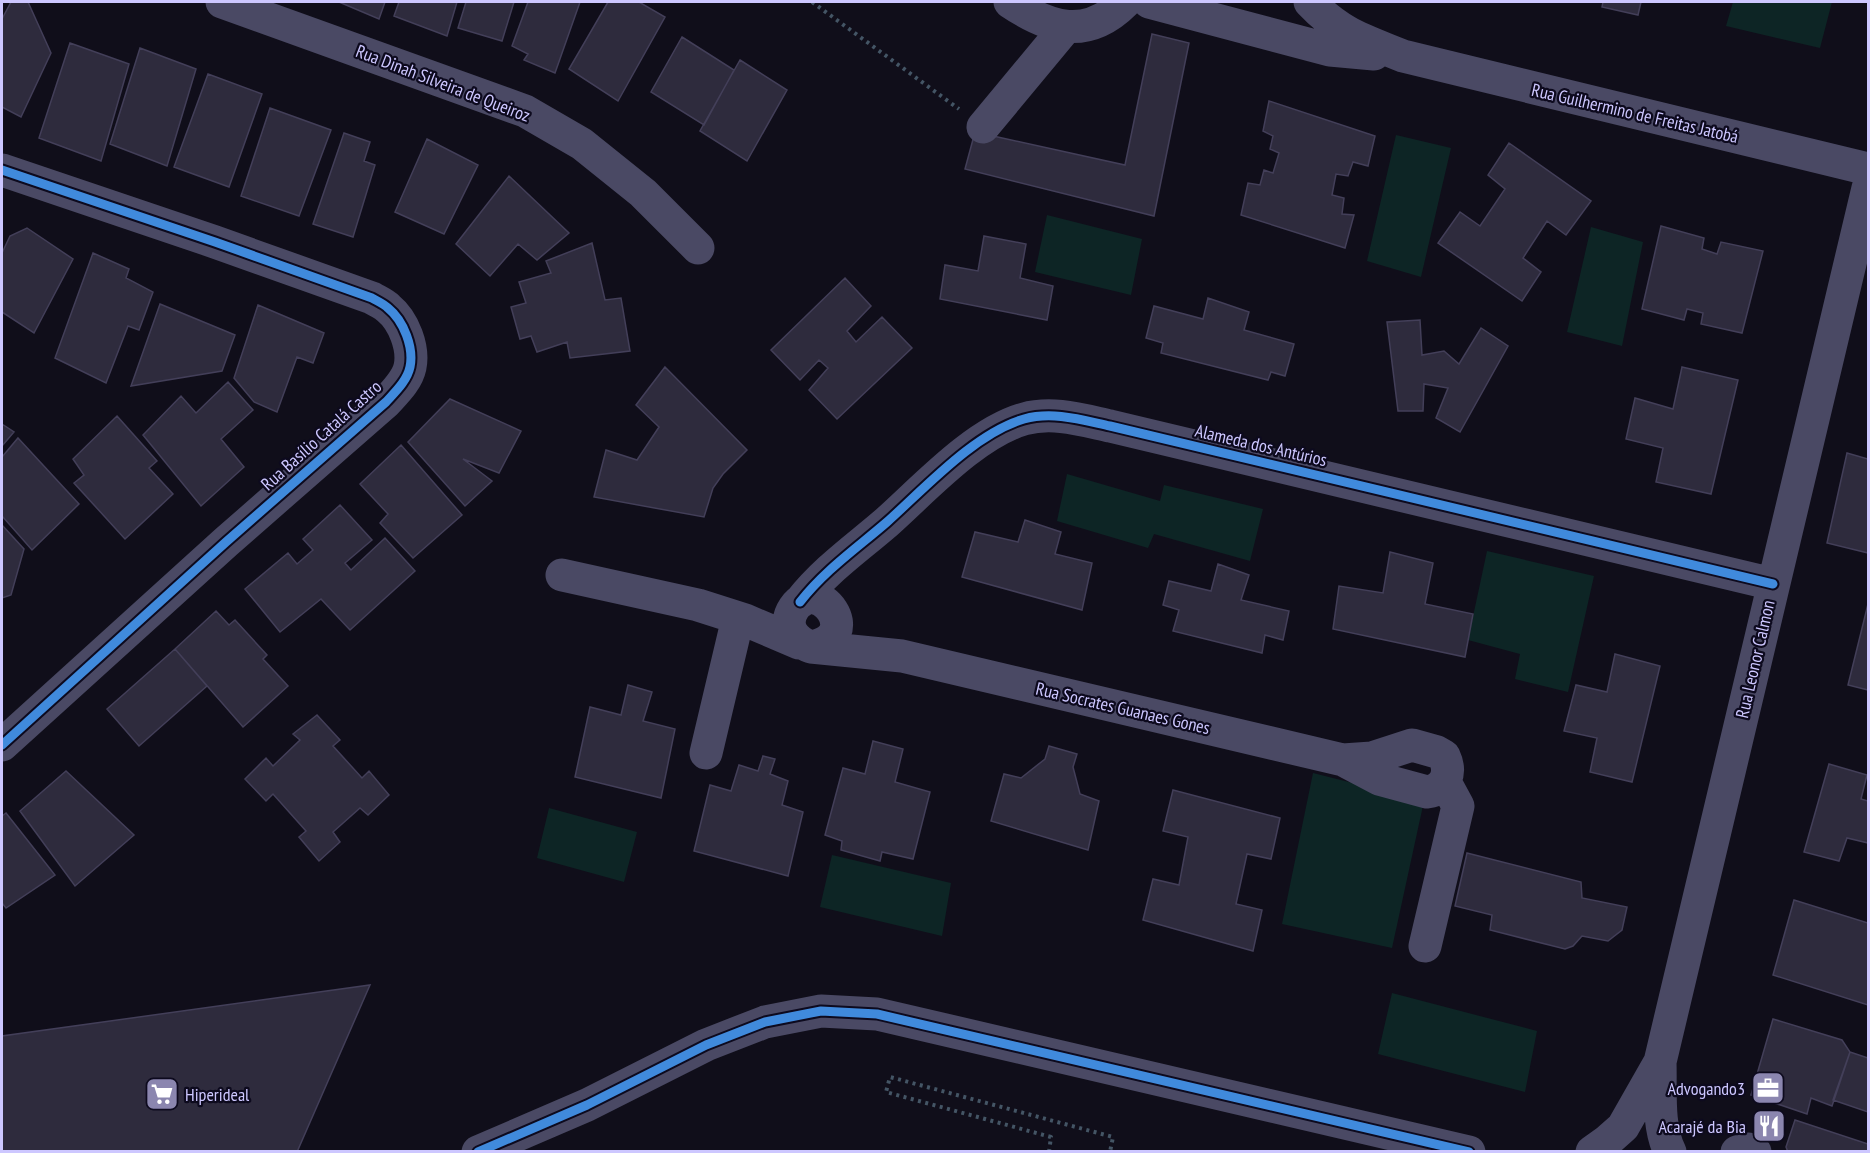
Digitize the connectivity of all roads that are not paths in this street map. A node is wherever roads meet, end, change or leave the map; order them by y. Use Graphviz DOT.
graph roads {
  1 [pos="222,2"];
  2 [pos="1010,2"];
  3 [pos="1125,2"];
  4 [pos="1149,2"];
  5 [pos="1310,2"];
  6 [pos="1066,27"];
  7 [pos="1403,56"];
  8 [pos="983,127"];
  9 [pos="1869,169"];
  10 [pos="2,170"];
  11 [pos="1869,188"];
  12 [pos="698,248"];
  13 [pos="886,523"];
  14 [pos="562,575"];
  15 [pos="1773,585"];
  16 [pos="797,603"];
  17 [pos="698,605"];
  18 [pos="836,617"];
  19 [pos="738,618"];
  20 [pos="805,645"];
  21 [pos="902,656"];
  22 [pos="2,745"];
  23 [pos="706,753"];
  24 [pos="1425,946"];
  25 [pos="1660,1062"];
  26 [pos="477,1152"];
  27 [pos="1469,1152"];
  28 [pos="1592,1152"];
  29 [pos="1670,1152"];
  30 [pos="1737,1152"];
  31 [pos="1755,1152"];
  1 -- 12 [label="street, Rua Dinah Silveira de Queiroz"];
  2 -- 6 [label="street"];
  3 -- 6 [label="street"];
  4 -- 7 [label="street, Rua Guilhermino de Freitas Jatobá"];
  5 -- 7 [label="street, Rua Guilhermino de Freitas Jatobá"];
  6 -- 8 [label="street"];
  7 -- 9 [label="street, Rua Guilhermino de Freitas Jatobá"];
  10 -- 22 [label="street, Rua Basílio Catalá Castro"];
  11 -- 15 [label="street, Rua Leonor Calmon"];
  13 -- 15 [label="street, Alameda dos Antúrios"];
  13 -- 16 [label="street, Alameda dos Antúrios"];
  13 -- 18 [label="street, Alameda dos Antúrios"];
  14 -- 17 [label="street, Rua Socrates Guanaes Gones"];
  15 -- 25 [label="street, Rua Leonor Calmon"];
  16 -- 17 [label="street, Rua Socrates Guanaes Gones"];
  16 -- 18 [label="street"];
  16 -- 20 [label="street"];
  17 -- 19 [label="street, Rua Socrates Guanaes Gones"];
  18 -- 20 [label="street"];
  18 -- 21 [label="street, Rua Socrates Guanaes Gones"];
  19 -- 20 [label="street, Rua Socrates Guanaes Gones"];
  19 -- 23 [label="street"];
  20 -- 21 [label="street, Rua Socrates Guanaes Gones"];
  21 -- 24 [label="street, Rua Socrates Guanaes Gones"];
  25 -- 28 [label="street, Rua Leonor Calmon"];
  25 -- 29 [label="street, Rua Leonor Calmon"];
  26 -- 27 [label="street"];
  30 -- 31 [label="street"];
}
